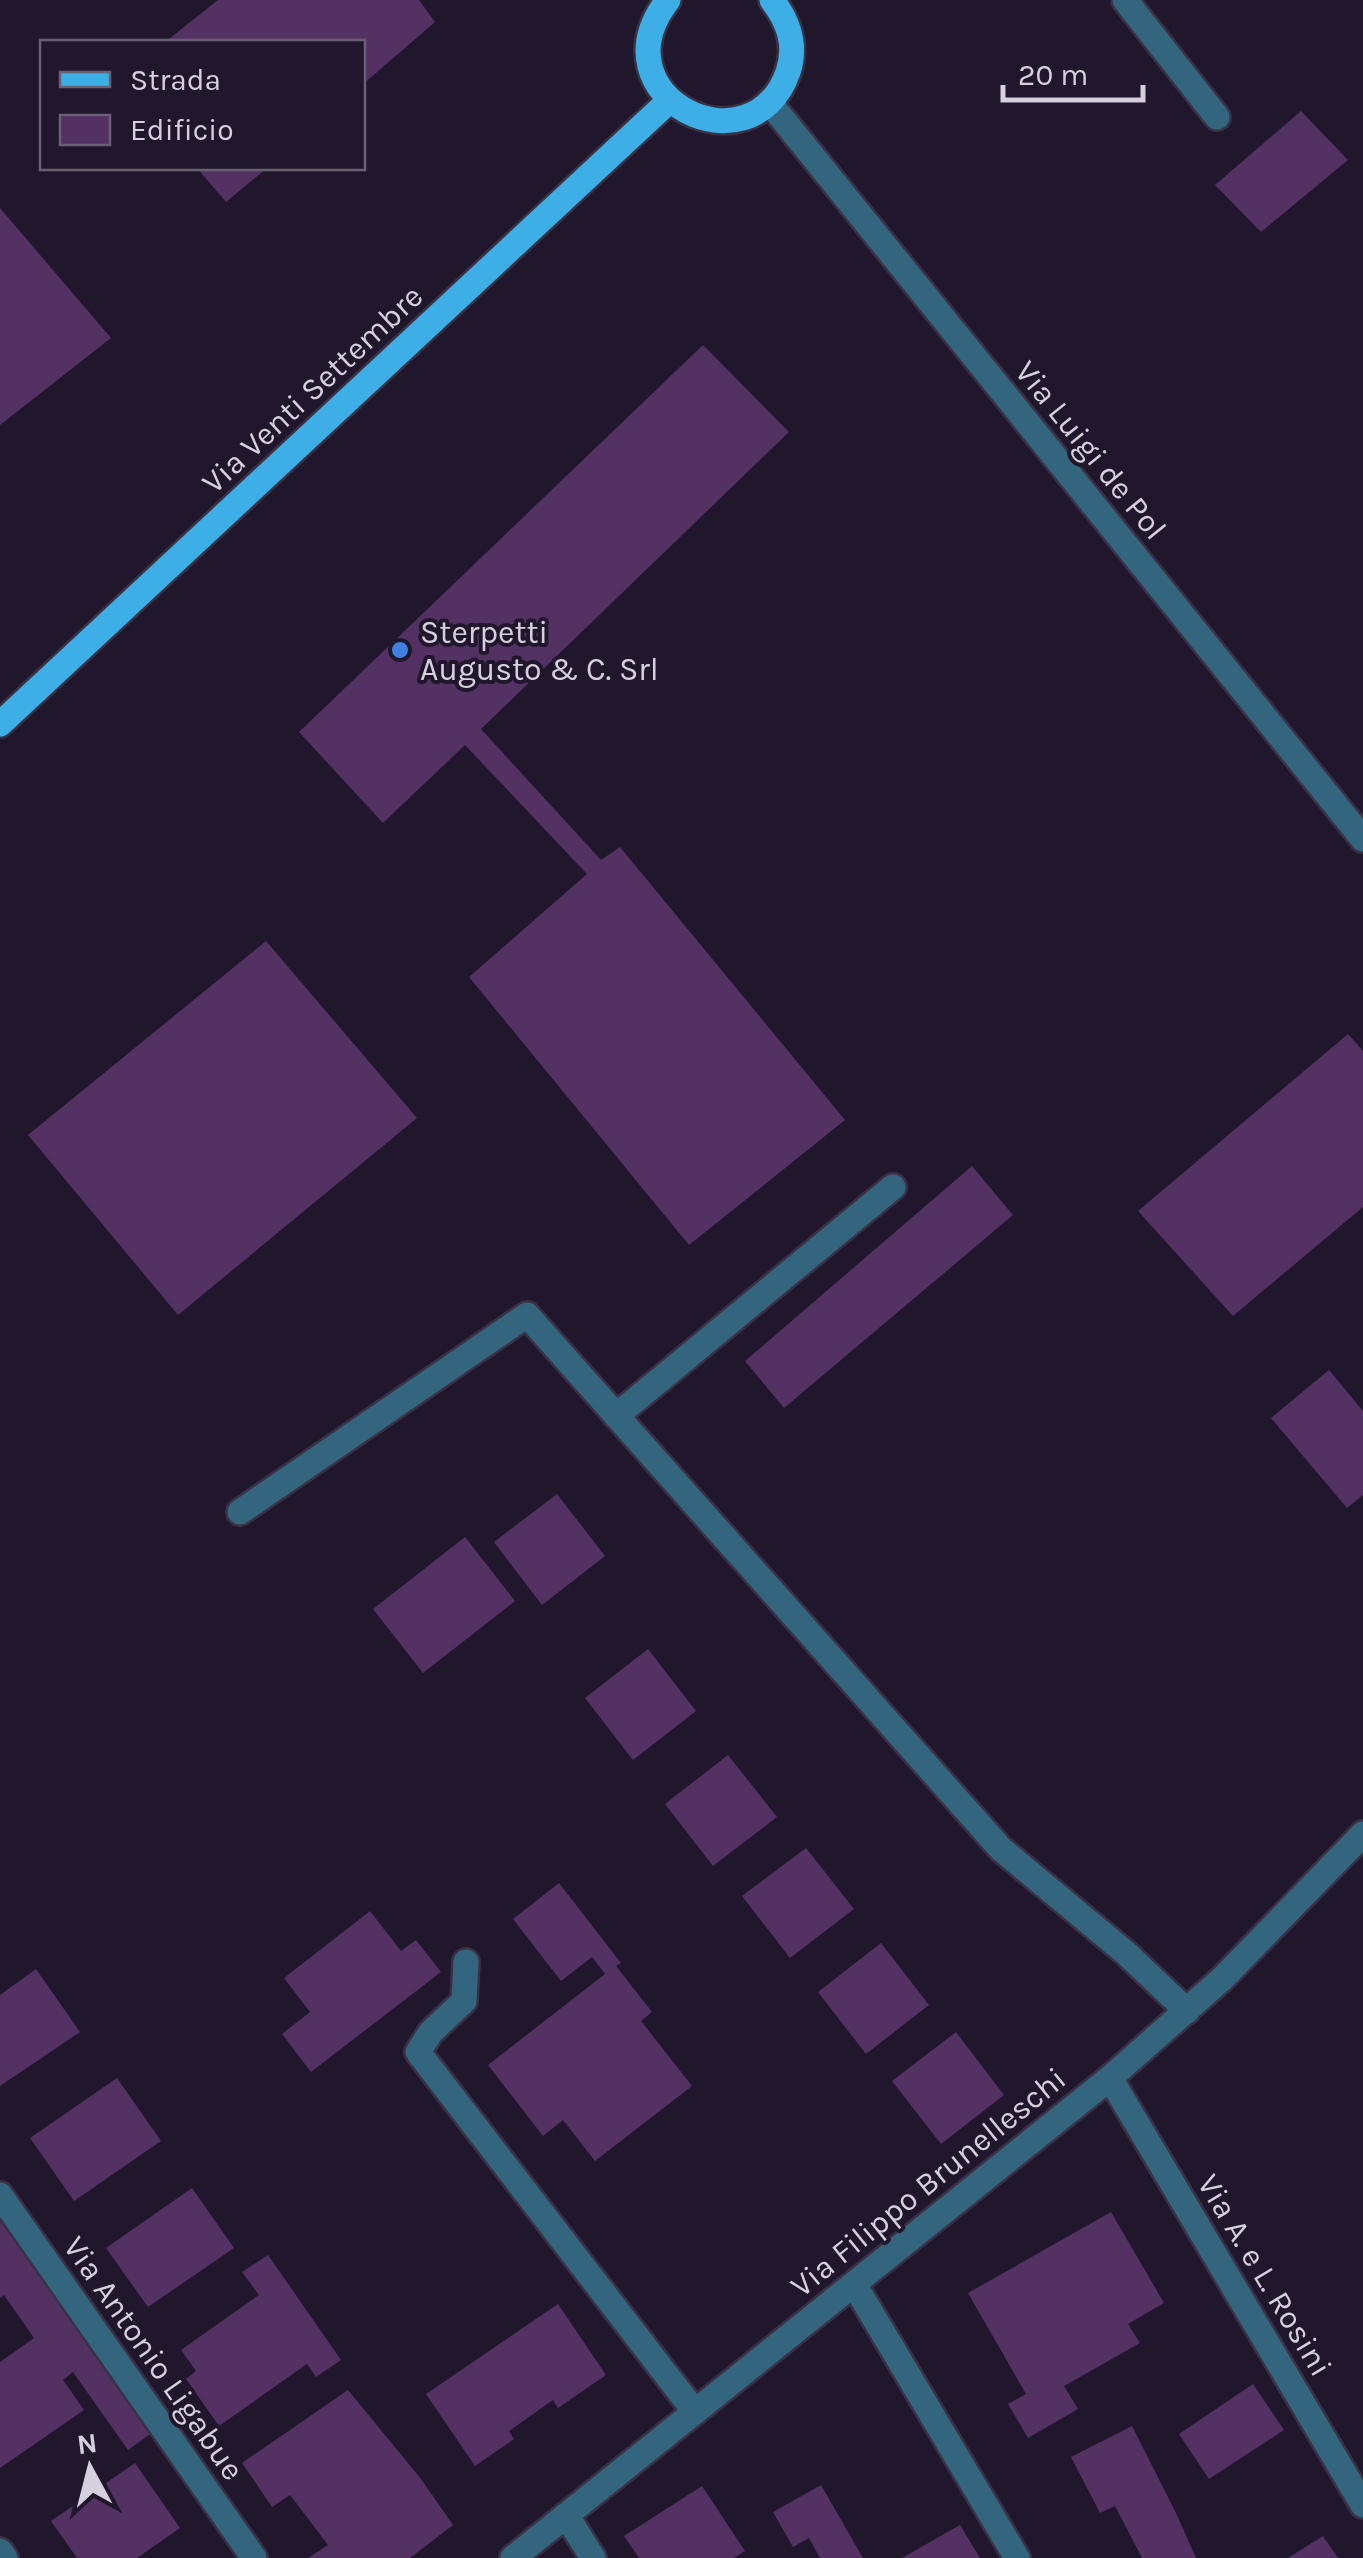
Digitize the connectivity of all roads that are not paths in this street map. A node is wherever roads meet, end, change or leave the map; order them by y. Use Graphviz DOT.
graph roads {
  1 [pos="668,0"];
  2 [pos="773,0"];
  3 [pos="1125,0"];
  4 [pos="669,101"];
  5 [pos="769,102"];
  6 [pos="1218,117"];
  7 [pos="0,724"];
  8 [pos="1363,839"];
  9 [pos="893,1187"];
  10 [pos="616,1416"];
  11 [pos="240,1512"];
  12 [pos="1363,1834"];
  13 [pos="466,1962"];
  14 [pos="1188,2011"];
  15 [pos="1110,2078"];
  16 [pos="0,2194"];
  17 [pos="854,2284"];
  18 [pos="695,2412"];
  19 [pos="1363,2505"];
  20 [pos="566,2515"];
  21 [pos="0,2550"];
  22 [pos="5,2558"];
  23 [pos="254,2558"];
  24 [pos="513,2558"];
  25 [pos="593,2558"];
  26 [pos="1018,2558"];
  1 -- 4 [label="main road"];
  2 -- 5 [label="main road"];
  3 -- 6 [label="street"];
  4 -- 5 [label="main road"];
  4 -- 7 [label="main road, Via Venti Settembre"];
  5 -- 8 [label="street, Via Luigi de Pol"];
  9 -- 10 [label="street"];
  10 -- 11 [label="street"];
  10 -- 14 [label="street"];
  12 -- 14 [label="street, Via Filippo Brunelleschi"];
  13 -- 18 [label="street"];
  14 -- 15 [label="street, Via Filippo Brunelleschi"];
  15 -- 17 [label="street, Via Filippo Brunelleschi"];
  15 -- 19 [label="street, Via A. e L. Rosini"];
  16 -- 23 [label="street, Via Antonio Ligabue"];
  17 -- 18 [label="street, Via Filippo Brunelleschi"];
  17 -- 26 [label="street"];
  18 -- 20 [label="street, Via Filippo Brunelleschi"];
  20 -- 24 [label="street, Via Filippo Brunelleschi"];
  20 -- 25 [label="street"];
  21 -- 22 [label="street"];
}
